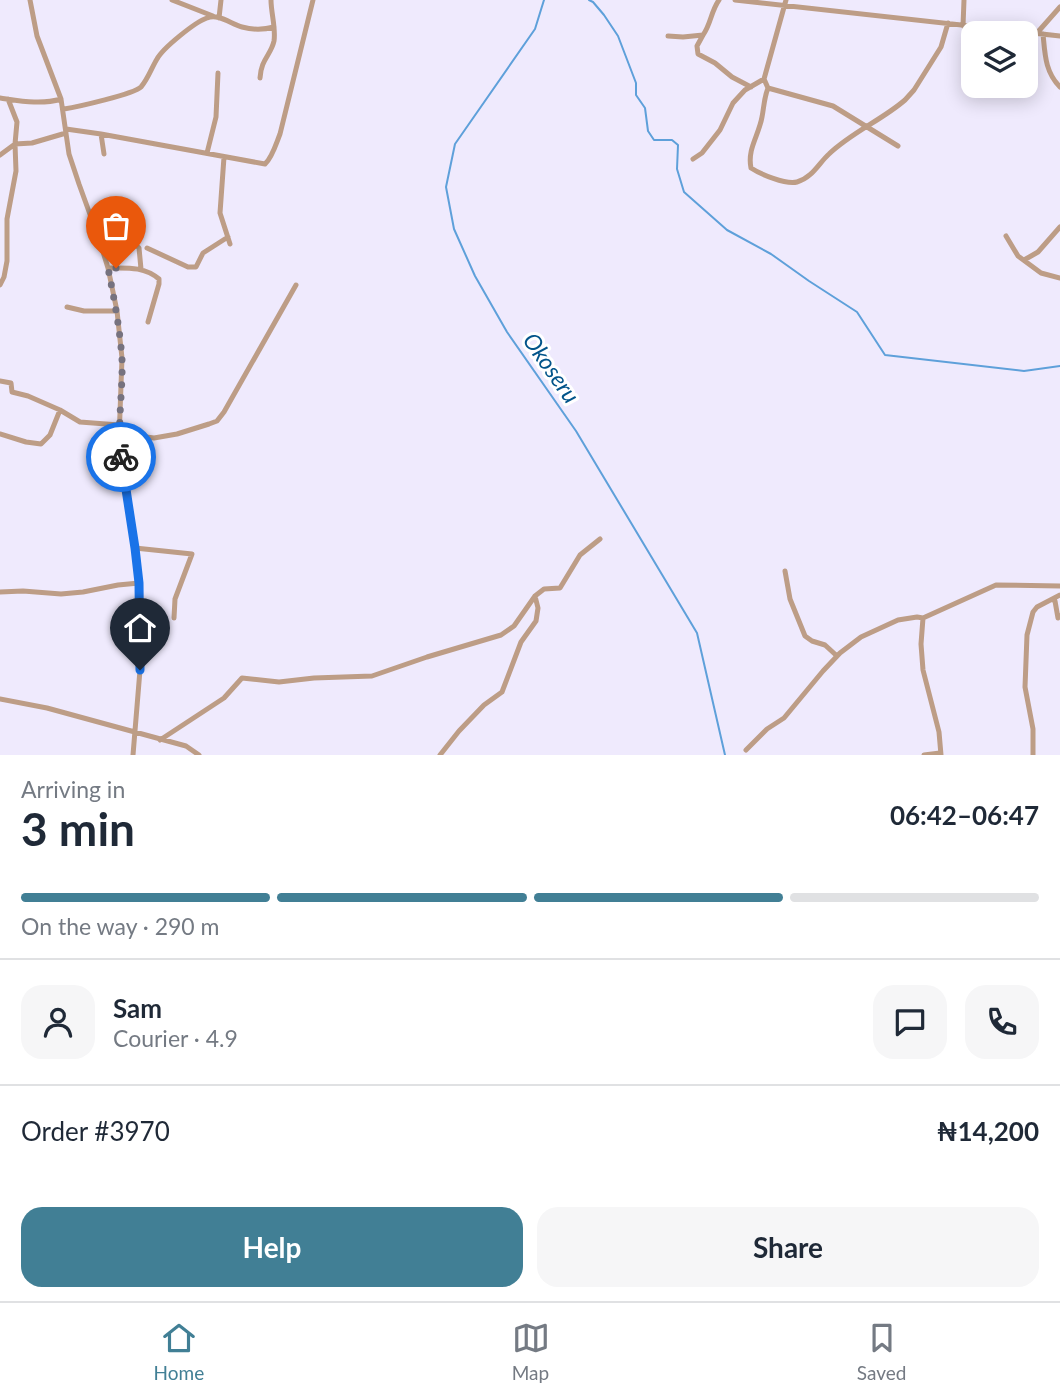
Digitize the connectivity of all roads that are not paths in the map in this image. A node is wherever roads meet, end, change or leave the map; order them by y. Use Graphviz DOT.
graph roads {
  1 [pos="30,0"];
  2 [pos="172,0"];
  3 [pos="221,0"];
  4 [pos="271,0"];
  5 [pos="313,0"];
  6 [pos="719,0"];
  7 [pos="734,0"];
  8 [pos="964,0"];
  9 [pos="785,3"];
  10 [pos="1060,7"];
  11 [pos="216,17"];
  12 [pos="963,21"];
  13 [pos="948,23"];
  14 [pos="961,26"];
  15 [pos="274,27"];
  16 [pos="1040,34"];
  17 [pos="703,35"];
  18 [pos="668,36"];
  19 [pos="1060,36"];
  20 [pos="218,73"];
  21 [pos="260,78"];
  22 [pos="764,79"];
  23 [pos="751,86"];
  24 [pos="1060,86"];
  25 [pos="768,88"];
  26 [pos="0,98"];
  27 [pos="8,99"];
  28 [pos="61,99"];
  29 [pos="64,108"];
  30 [pos="866,127"];
  31 [pos="66,131"];
  32 [pos="101,134"];
  33 [pos="15,144"];
  34 [pos="898,146"];
  35 [pos="206,153"];
  36 [pos="104,154"];
  37 [pos="0,155"];
  38 [pos="224,157"];
  39 [pos="693,159"];
  40 [pos="1060,227"];
  41 [pos="1006,236"];
  42 [pos="100,242"];
  43 [pos="147,248"];
  44 [pos="1024,260"];
  45 [pos="108,268"];
  46 [pos="141,269"];
  47 [pos="1060,278"];
  48 [pos="0,285"];
  49 [pos="296,285"];
  50 [pos="67,307"];
  51 [pos="117,311"];
  52 [pos="148,322"];
  53 [pos="0,381"];
  54 [pos="60,410"];
  55 [pos="119,425"];
  56 [pos="0,434"];
  57 [pos="600,539"];
  58 [pos="135,548"];
  59 [pos="785,571"];
  60 [pos="139,583"];
  61 [pos="1060,586"];
  62 [pos="0,592"];
  63 [pos="1060,595"];
  64 [pos="534,596"];
  65 [pos="1053,600"];
  66 [pos="1060,616"];
  67 [pos="174,618"];
  68 [pos="923,618"];
  69 [pos="837,656"];
  70 [pos="0,699"];
  71 [pos="135,732"];
  72 [pos="160,740"];
  73 [pos="746,750"];
  74 [pos="940,754"];
  75 [pos="134,755"];
  76 [pos="199,755"];
  77 [pos="440,755"];
  78 [pos="924,755"];
  79 [pos="1033,755"];
  1 -- 28 [label="street"];
  2 -- 11 [label="street"];
  3 -- 11 [label="street"];
  4 -- 15 [label="street"];
  5 -- 38 [label="street"];
  6 -- 17 [label="street"];
  7 -- 9 [label="street"];
  8 -- 12 [label="street"];
  9 -- 13 [label="street"];
  9 -- 22 [label="street"];
  10 -- 16 [label="street"];
  11 -- 15 [label="street"];
  11 -- 29 [label="street"];
  13 -- 14 [label="street"];
  13 -- 30 [label="street"];
  15 -- 21 [label="street"];
  16 -- 19 [label="street"];
  16 -- 24 [label="street"];
  17 -- 18 [label="street"];
  17 -- 23 [label="street"];
  20 -- 35 [label="street"];
  22 -- 23 [label="street"];
  22 -- 25 [label="street"];
  23 -- 39 [label="street"];
  25 -- 30 [label="street"];
  25 -- 30 [label="street"];
  26 -- 27 [label="street"];
  27 -- 28 [label="street"];
  27 -- 33 [label="street"];
  28 -- 29 [label="street"];
  29 -- 31 [label="street"];
  30 -- 34 [label="street"];
  31 -- 32 [label="street"];
  31 -- 33 [label="street"];
  31 -- 42 [label="street"];
  32 -- 35 [label="street"];
  32 -- 36 [label="street"];
  33 -- 37 [label="street"];
  33 -- 48 [label="street"];
  35 -- 38 [label="street"];
  38 -- 43 [label="street"];
  40 -- 44 [label="street"];
  41 -- 44 [label="street"];
  42 -- 45 [label="street"];
  42 -- 46 [label="street"];
  44 -- 47 [label="street"];
  45 -- 46 [label="street"];
  45 -- 51 [label="street"];
  46 -- 52 [label="street"];
  49 -- 55 [label="street"];
  50 -- 51 [label="street"];
  51 -- 55 [label="street"];
  53 -- 54 [label="street"];
  54 -- 55 [label="street"];
  54 -- 56 [label="street"];
  55 -- 58 [label="street"];
  57 -- 64 [label="street"];
  58 -- 60 [label="street"];
  58 -- 67 [label="street"];
  59 -- 69 [label="street"];
  60 -- 62 [label="street"];
  60 -- 71 [label="street"];
  61 -- 68 [label="street"];
  63 -- 65 [label="street"];
  64 -- 72 [label="street"];
  64 -- 77 [label="street"];
  65 -- 66 [label="street"];
  65 -- 79 [label="street"];
  68 -- 69 [label="street"];
  68 -- 74 [label="street"];
  69 -- 73 [label="street"];
  70 -- 71 [label="street"];
  71 -- 72 [label="street"];
  71 -- 75 [label="street"];
  72 -- 76 [label="street"];
  74 -- 78 [label="street"];
}
